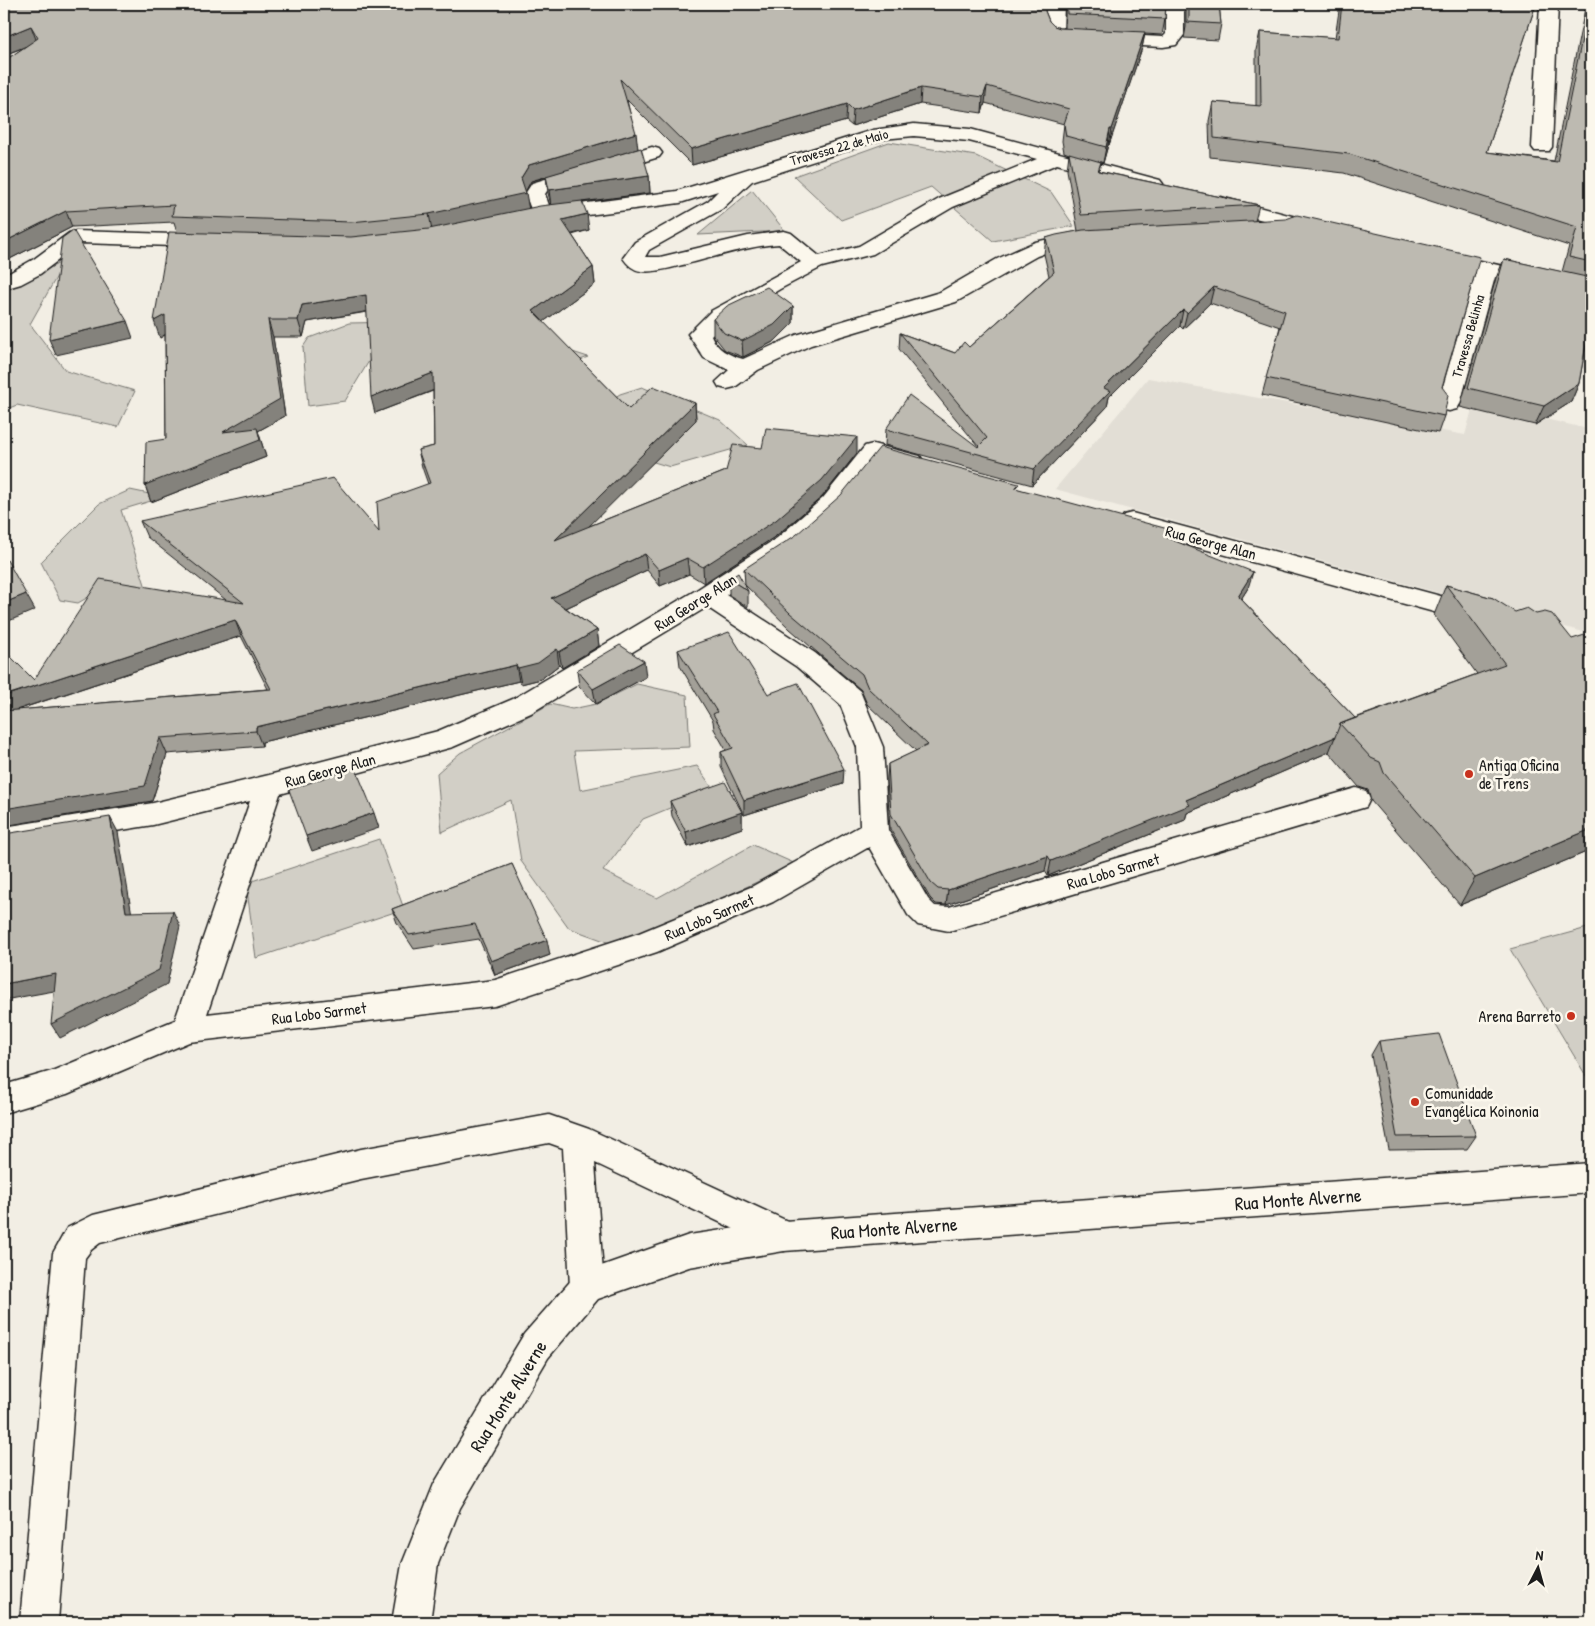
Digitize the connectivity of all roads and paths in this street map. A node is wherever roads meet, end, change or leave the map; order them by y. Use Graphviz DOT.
graph roads {
  1 [pos="1054,4"];
  2 [pos="1175,4"];
  3 [pos="1550,4"];
  4 [pos="1542,147"];
  5 [pos="652,153"];
  6 [pos="1056,158"];
  7 [pos="748,175"];
  8 [pos="1170,189"];
  9 [pos="1199,197"];
  10 [pos="1313,228"];
  11 [pos="1238,229"];
  12 [pos="1342,235"];
  13 [pos="1104,237"];
  14 [pos="226,242"];
  15 [pos="1419,253"];
  16 [pos="815,264"];
  17 [pos="1487,269"];
  18 [pos="4,283"];
  19 [pos="1591,292"];
  20 [pos="744,367"];
  21 [pos="727,382"];
  22 [pos="1449,404"];
  23 [pos="938,469"];
  24 [pos="1106,514"];
  25 [pos="707,595"];
  26 [pos="1496,620"];
  27 [pos="269,786"];
  28 [pos="1356,799"];
  29 [pos="874,831"];
  30 [pos="4,838"];
  31 [pos="187,1029"];
  32 [pos="4,1098"];
  33 [pos="578,1139"];
  34 [pos="1591,1178"];
  35 [pos="784,1236"];
  36 [pos="587,1287"];
  37 [pos="40,1622"];
  38 [pos="411,1622"];
  1 -- 2 [label="street"];
  3 -- 4 [label="street"];
  5 -- 7 [label="street, Travessa 22 de Maio"];
  6 -- 7 [label="street, Travessa 22 de Maio"];
  6 -- 8 [label="street, Travessa 22 de Maio"];
  6 -- 16 [label="street"];
  7 -- 16 [label="street"];
  9 -- 10 [label="street"];
  10 -- 11 [label="street"];
  10 -- 12 [label="street"];
  13 -- 20 [label="street"];
  14 -- 18 [label="street"];
  15 -- 17 [label="street"];
  16 -- 20 [label="street"];
  17 -- 19 [label="street"];
  17 -- 22 [label="street, Travessa Belinha"];
  20 -- 21 [label="street"];
  23 -- 25 [label="street, Rua George Alan"];
  24 -- 26 [label="street, Rua George Alan"];
  25 -- 27 [label="street, Rua George Alan"];
  25 -- 29 [label="street"];
  27 -- 30 [label="street, Rua George Alan"];
  27 -- 31 [label="street"];
  28 -- 29 [label="street, Rua Lobo Sarmet"];
  29 -- 31 [label="street, Rua Lobo Sarmet"];
  31 -- 32 [label="street, Rua Lobo Sarmet"];
  33 -- 35 [label="street"];
  33 -- 36 [label="street"];
  33 -- 37 [label="street"];
  34 -- 35 [label="street, Rua Monte Alverne"];
  35 -- 36 [label="street, Rua Monte Alverne"];
  36 -- 38 [label="street, Rua Monte Alverne"];
}
